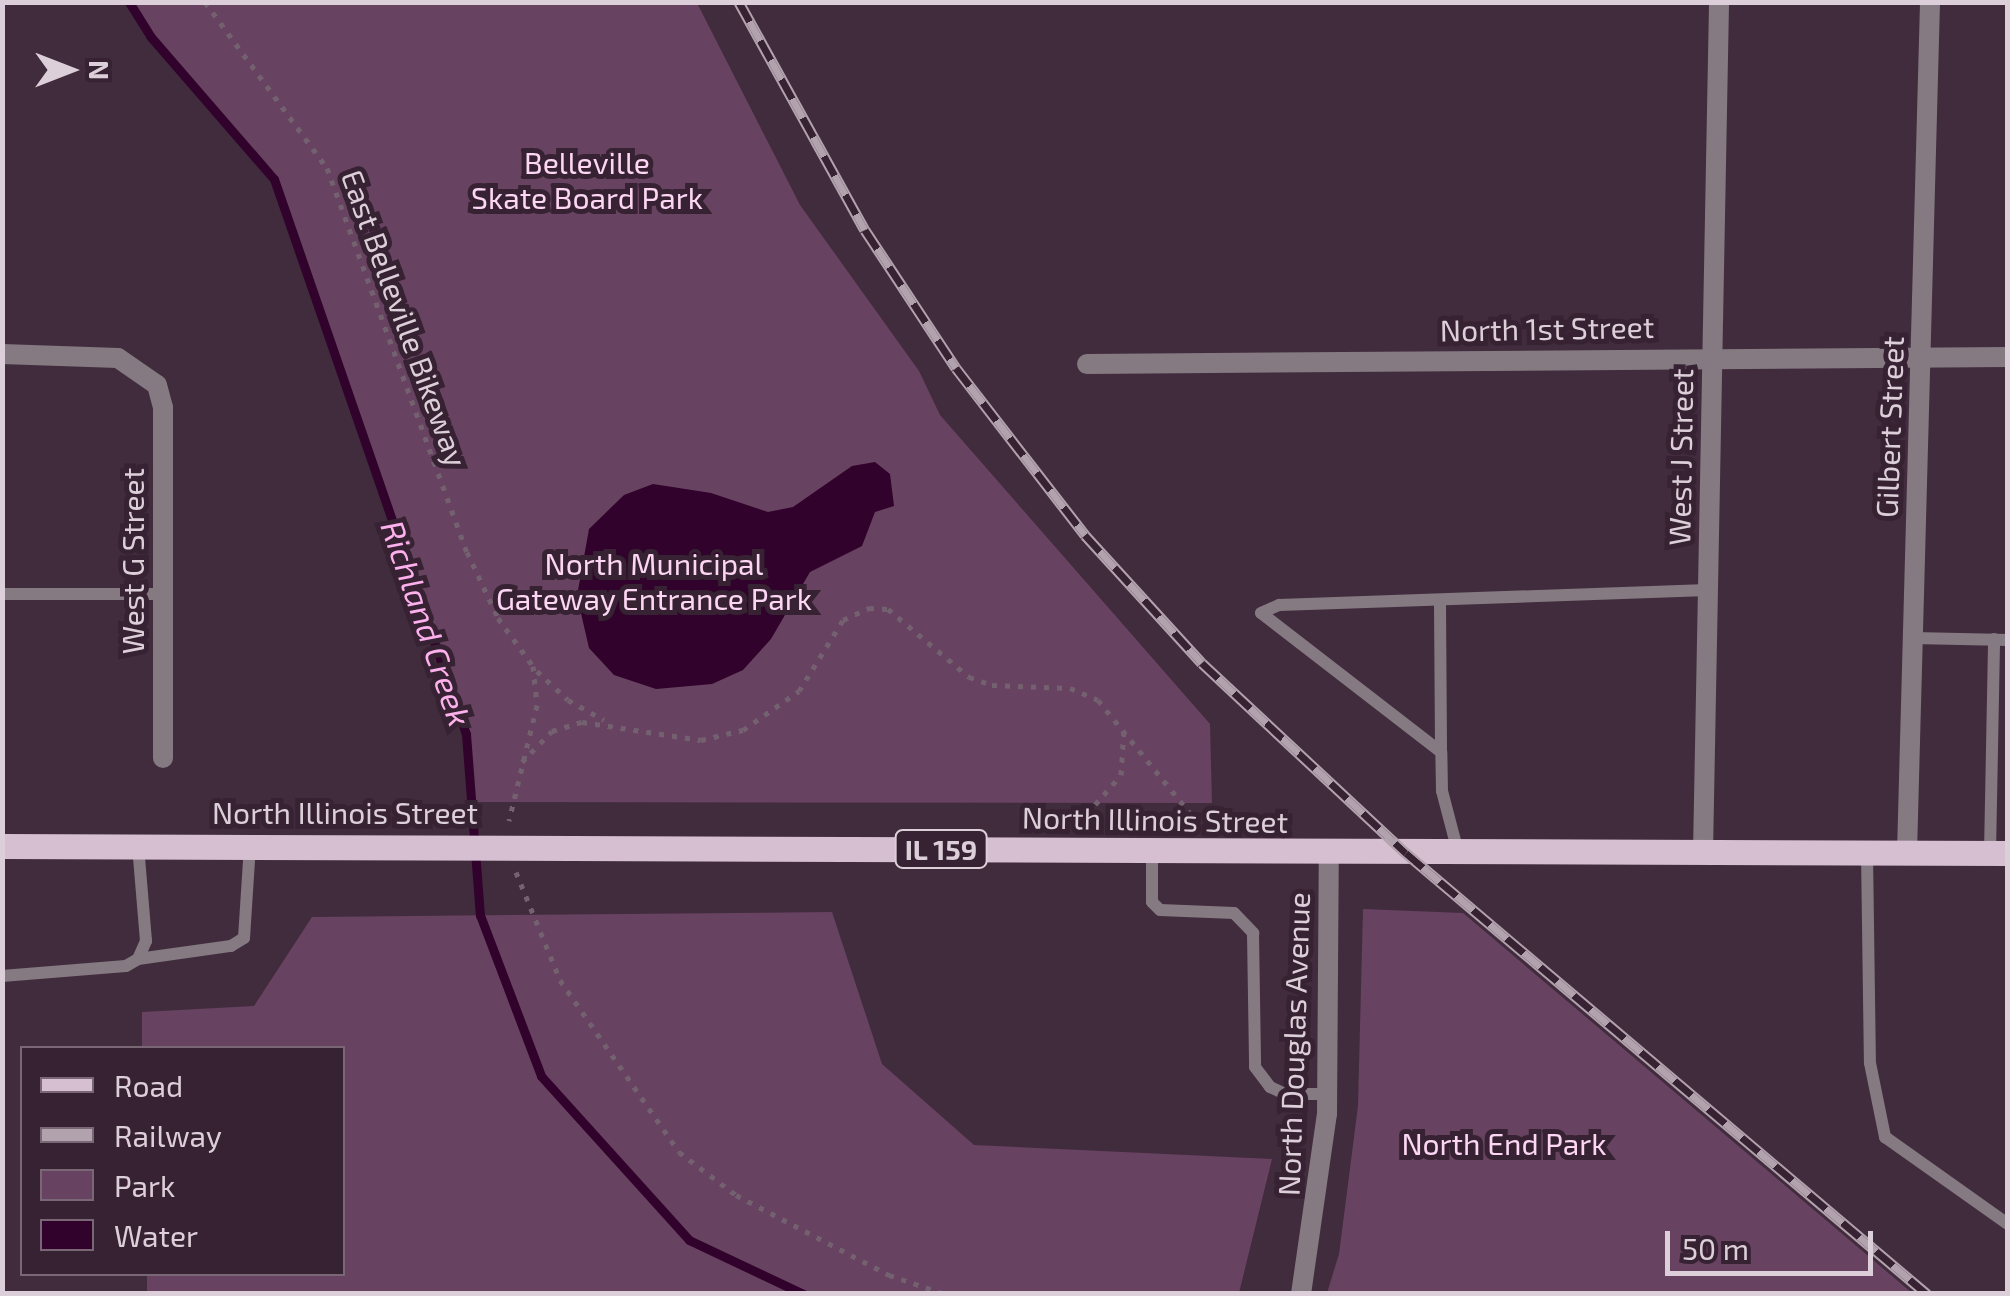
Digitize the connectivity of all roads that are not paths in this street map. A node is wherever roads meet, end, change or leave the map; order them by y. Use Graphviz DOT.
graph roads {
  1 [pos="1718,2"];
  2 [pos="1930,2"];
  3 [pos="2,354"];
  4 [pos="1712,356"];
  5 [pos="1922,357"];
  6 [pos="2008,357"];
  7 [pos="1087,364"];
  8 [pos="1708,590"];
  9 [pos="2,594"];
  10 [pos="160,594"];
  11 [pos="1440,604"];
  12 [pos="1913,638"];
  13 [pos="2001,639"];
  14 [pos="1441,752"];
  15 [pos="163,758"];
  16 [pos="138,845"];
  17 [pos="250,845"];
  18 [pos="2,846"];
  19 [pos="1152,852"];
  20 [pos="1458,853"];
  21 [pos="1703,853"];
  22 [pos="1867,853"];
  23 [pos="1907,853"];
  24 [pos="1999,853"];
  25 [pos="1330,854"];
  26 [pos="138,959"];
  27 [pos="2,976"];
  28 [pos="1327,1094"];
  29 [pos="2008,1224"];
  30 [pos="1301,1294"];
  1 -- 4 [label="street, West J Street"];
  2 -- 5 [label="street, Gilbert Street"];
  3 -- 10 [label="street, West G Street"];
  4 -- 5 [label="street, North 1st Street"];
  4 -- 7 [label="street, North 1st Street"];
  4 -- 8 [label="street, West J Street"];
  5 -- 6 [label="street, North 1st Street"];
  5 -- 12 [label="street, Gilbert Street"];
  8 -- 11 [label="lane"];
  8 -- 21 [label="street, West J Street"];
  9 -- 10 [label="lane"];
  10 -- 15 [label="street, West G Street"];
  11 -- 14 [label="lane"];
  11 -- 14 [label="lane"];
  12 -- 13 [label="lane"];
  12 -- 23 [label="street, Gilbert Street"];
  13 -- 24 [label="lane"];
  14 -- 20 [label="lane"];
  16 -- 17 [label="main road, North Illinois Street / IL 159"];
  16 -- 18 [label="main road, North Illinois Street / IL 159"];
  16 -- 26 [label="lane"];
  17 -- 19 [label="main road, North Illinois Street / IL 159"];
  17 -- 26 [label="lane"];
  19 -- 25 [label="main road, North Illinois Street / IL 159"];
  19 -- 28 [label="lane"];
  20 -- 21 [label="main road, North Illinois Street / IL 159"];
  20 -- 25 [label="main road, North Illinois Street / IL 159"];
  21 -- 22 [label="main road, North Illinois Street / IL 159"];
  22 -- 23 [label="main road, North Illinois Street / IL 159"];
  22 -- 29 [label="lane"];
  23 -- 24 [label="main road, North Illinois Street / IL 159"];
  25 -- 28 [label="street, North Douglas Avenue"];
  26 -- 27 [label="lane"];
  28 -- 30 [label="street, North Douglas Avenue"];
}
